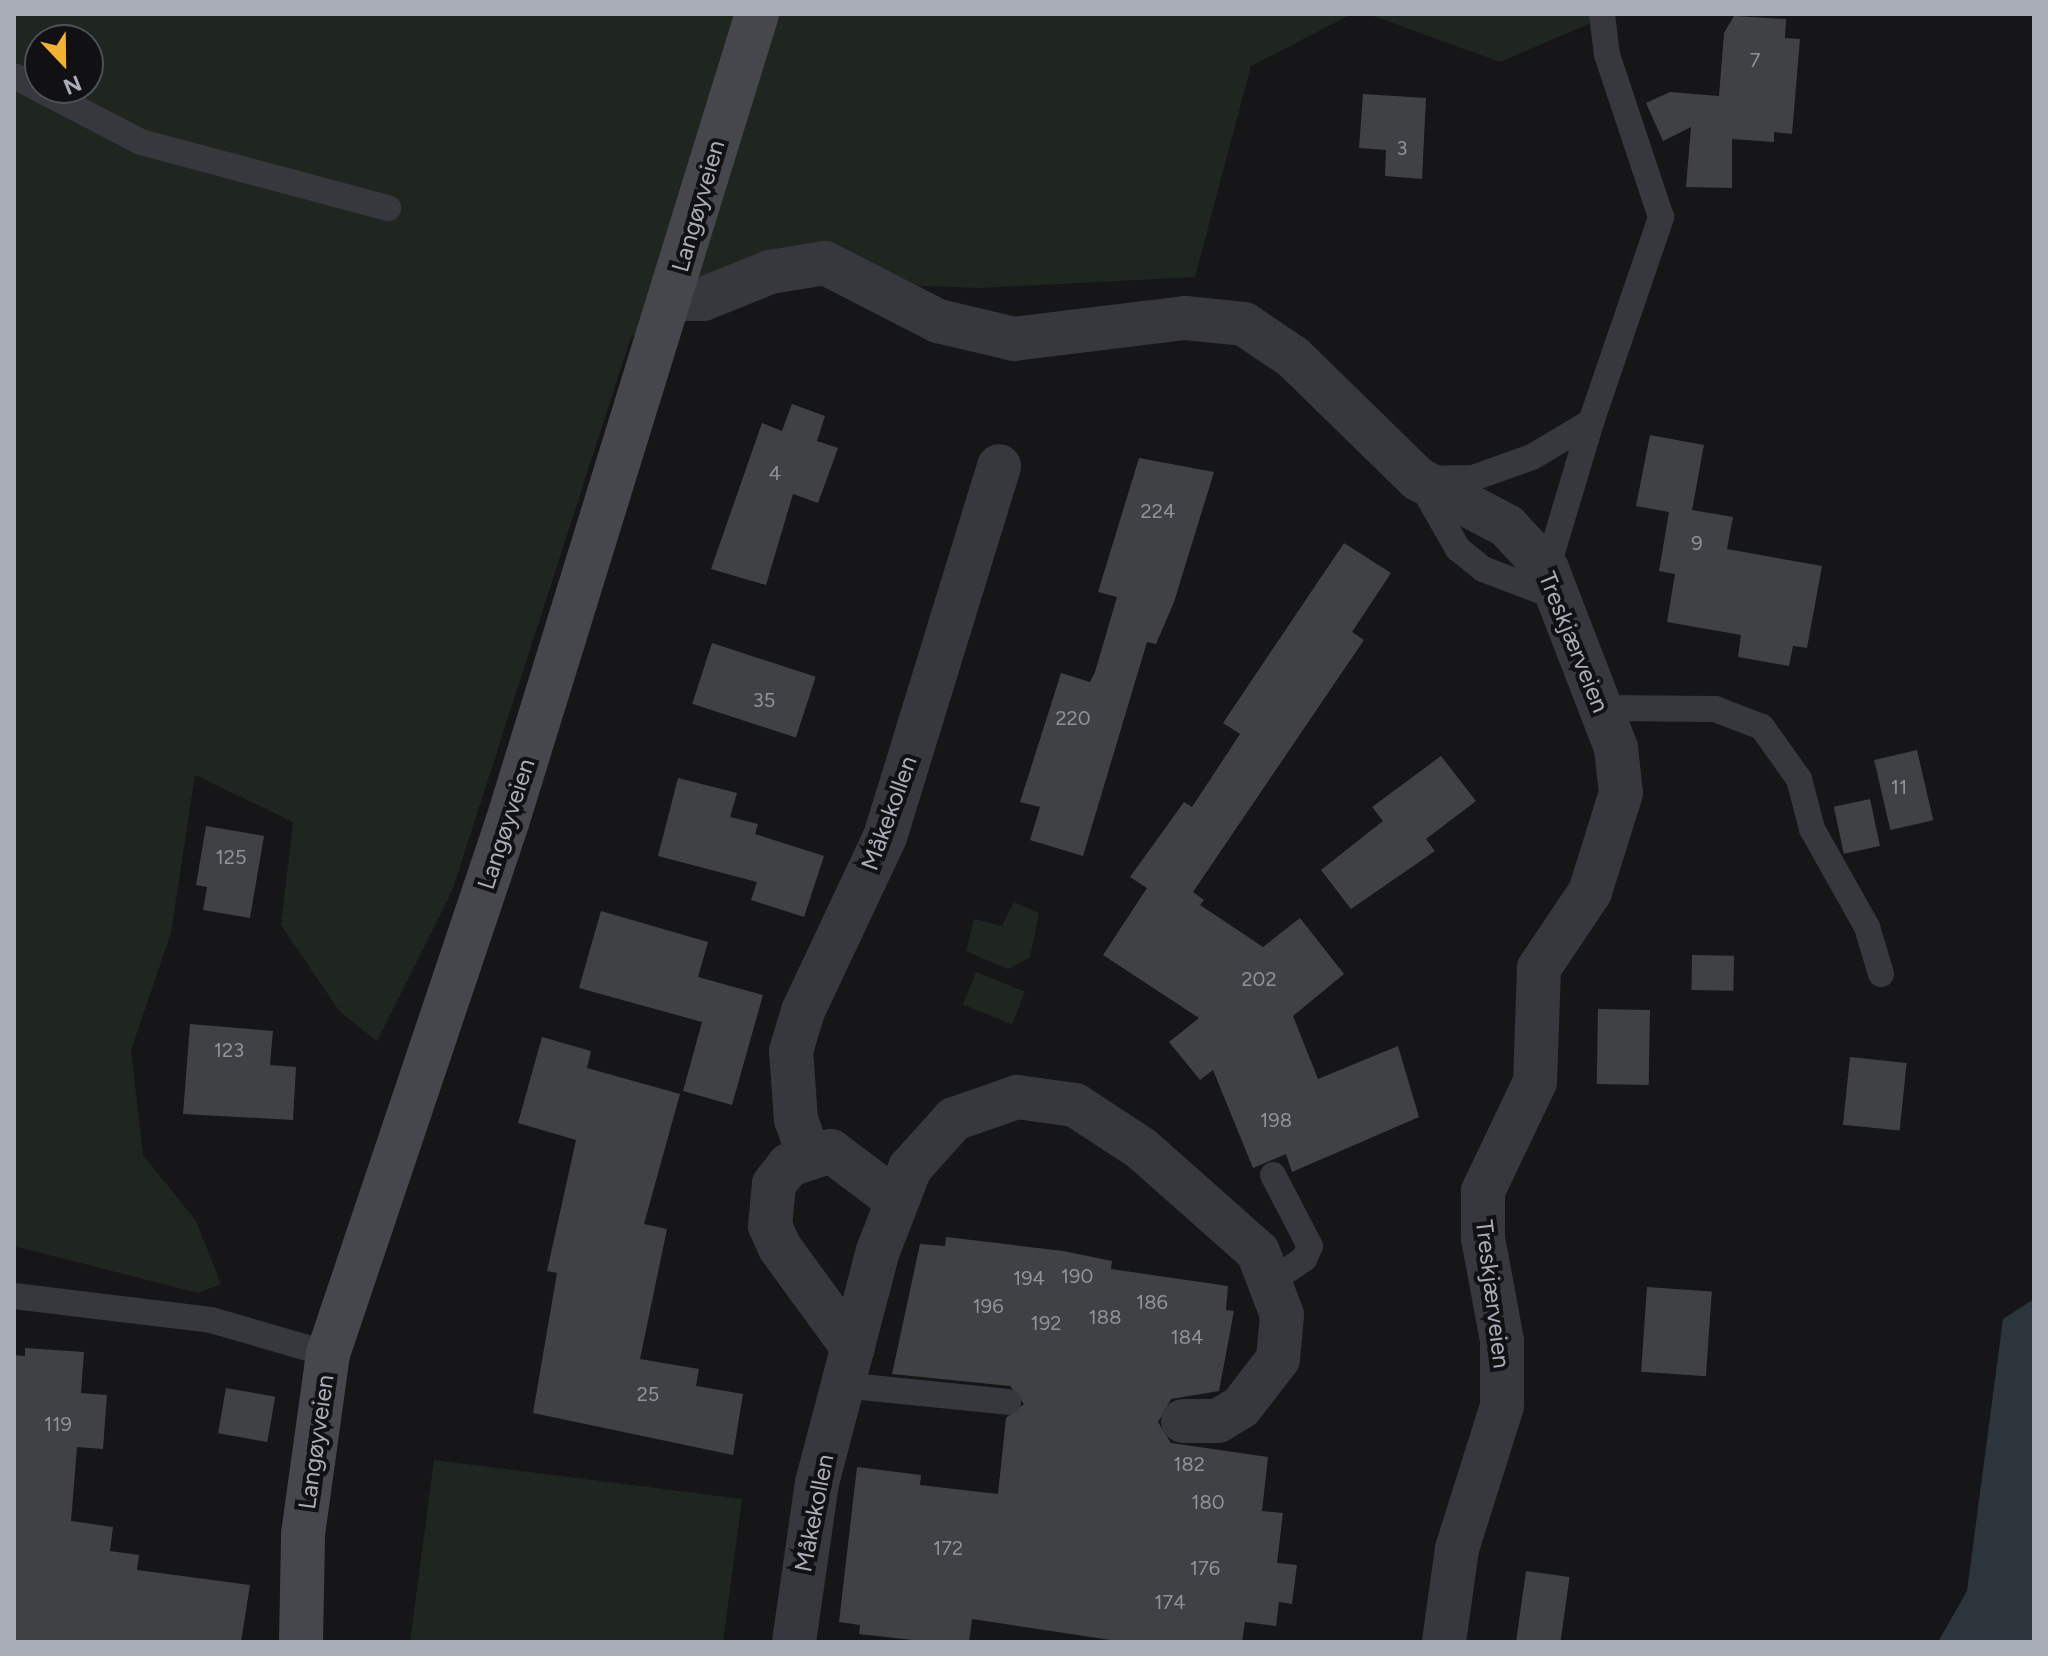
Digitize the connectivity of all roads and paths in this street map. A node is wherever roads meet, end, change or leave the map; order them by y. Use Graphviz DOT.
graph roads {
  1 [pos="757,14"];
  2 [pos="1602,14"];
  3 [pos="14,76"];
  4 [pos="388,208"];
  5 [pos="671,299"];
  6 [pos="1591,422"];
  7 [pos="999,466"];
  8 [pos="1418,479"];
  9 [pos="1552,583"];
  10 [pos="1601,708"];
  11 [pos="1881,974"];
  12 [pos="808,1154"];
  13 [pos="1273,1175"];
  14 [pos="896,1200"];
  15 [pos="1274,1279"];
  16 [pos="14,1296"];
  17 [pos="328,1354"];
  18 [pos="847,1366"];
  19 [pos="1008,1402"];
  20 [pos="1183,1421"];
  21 [pos="301,1642"];
  22 [pos="794,1642"];
  23 [pos="1444,1642"];
  1 -- 5 [label="main road, Langøyveien"];
  2 -- 6 [label="lane"];
  3 -- 4 [label="lane"];
  5 -- 8 [label="street, Treskjærveien"];
  5 -- 17 [label="main road, Langøyveien"];
  6 -- 8 [label="lane"];
  6 -- 9 [label="lane"];
  7 -- 12 [label="street, Måkekollen"];
  8 -- 9 [label="street, Treskjærveien"];
  9 -- 10 [label="street, Treskjærveien"];
  10 -- 11 [label="lane"];
  10 -- 23 [label="street, Treskjærveien"];
  12 -- 14 [label="street"];
  12 -- 18 [label="street"];
  13 -- 15 [label="lane"];
  14 -- 15 [label="street, Måkekollen"];
  14 -- 18 [label="street, Måkekollen"];
  15 -- 20 [label="street, Måkekollen"];
  16 -- 17 [label="lane"];
  17 -- 21 [label="main road, Langøyveien"];
  18 -- 19 [label="lane"];
  18 -- 22 [label="street, Måkekollen"];
}
